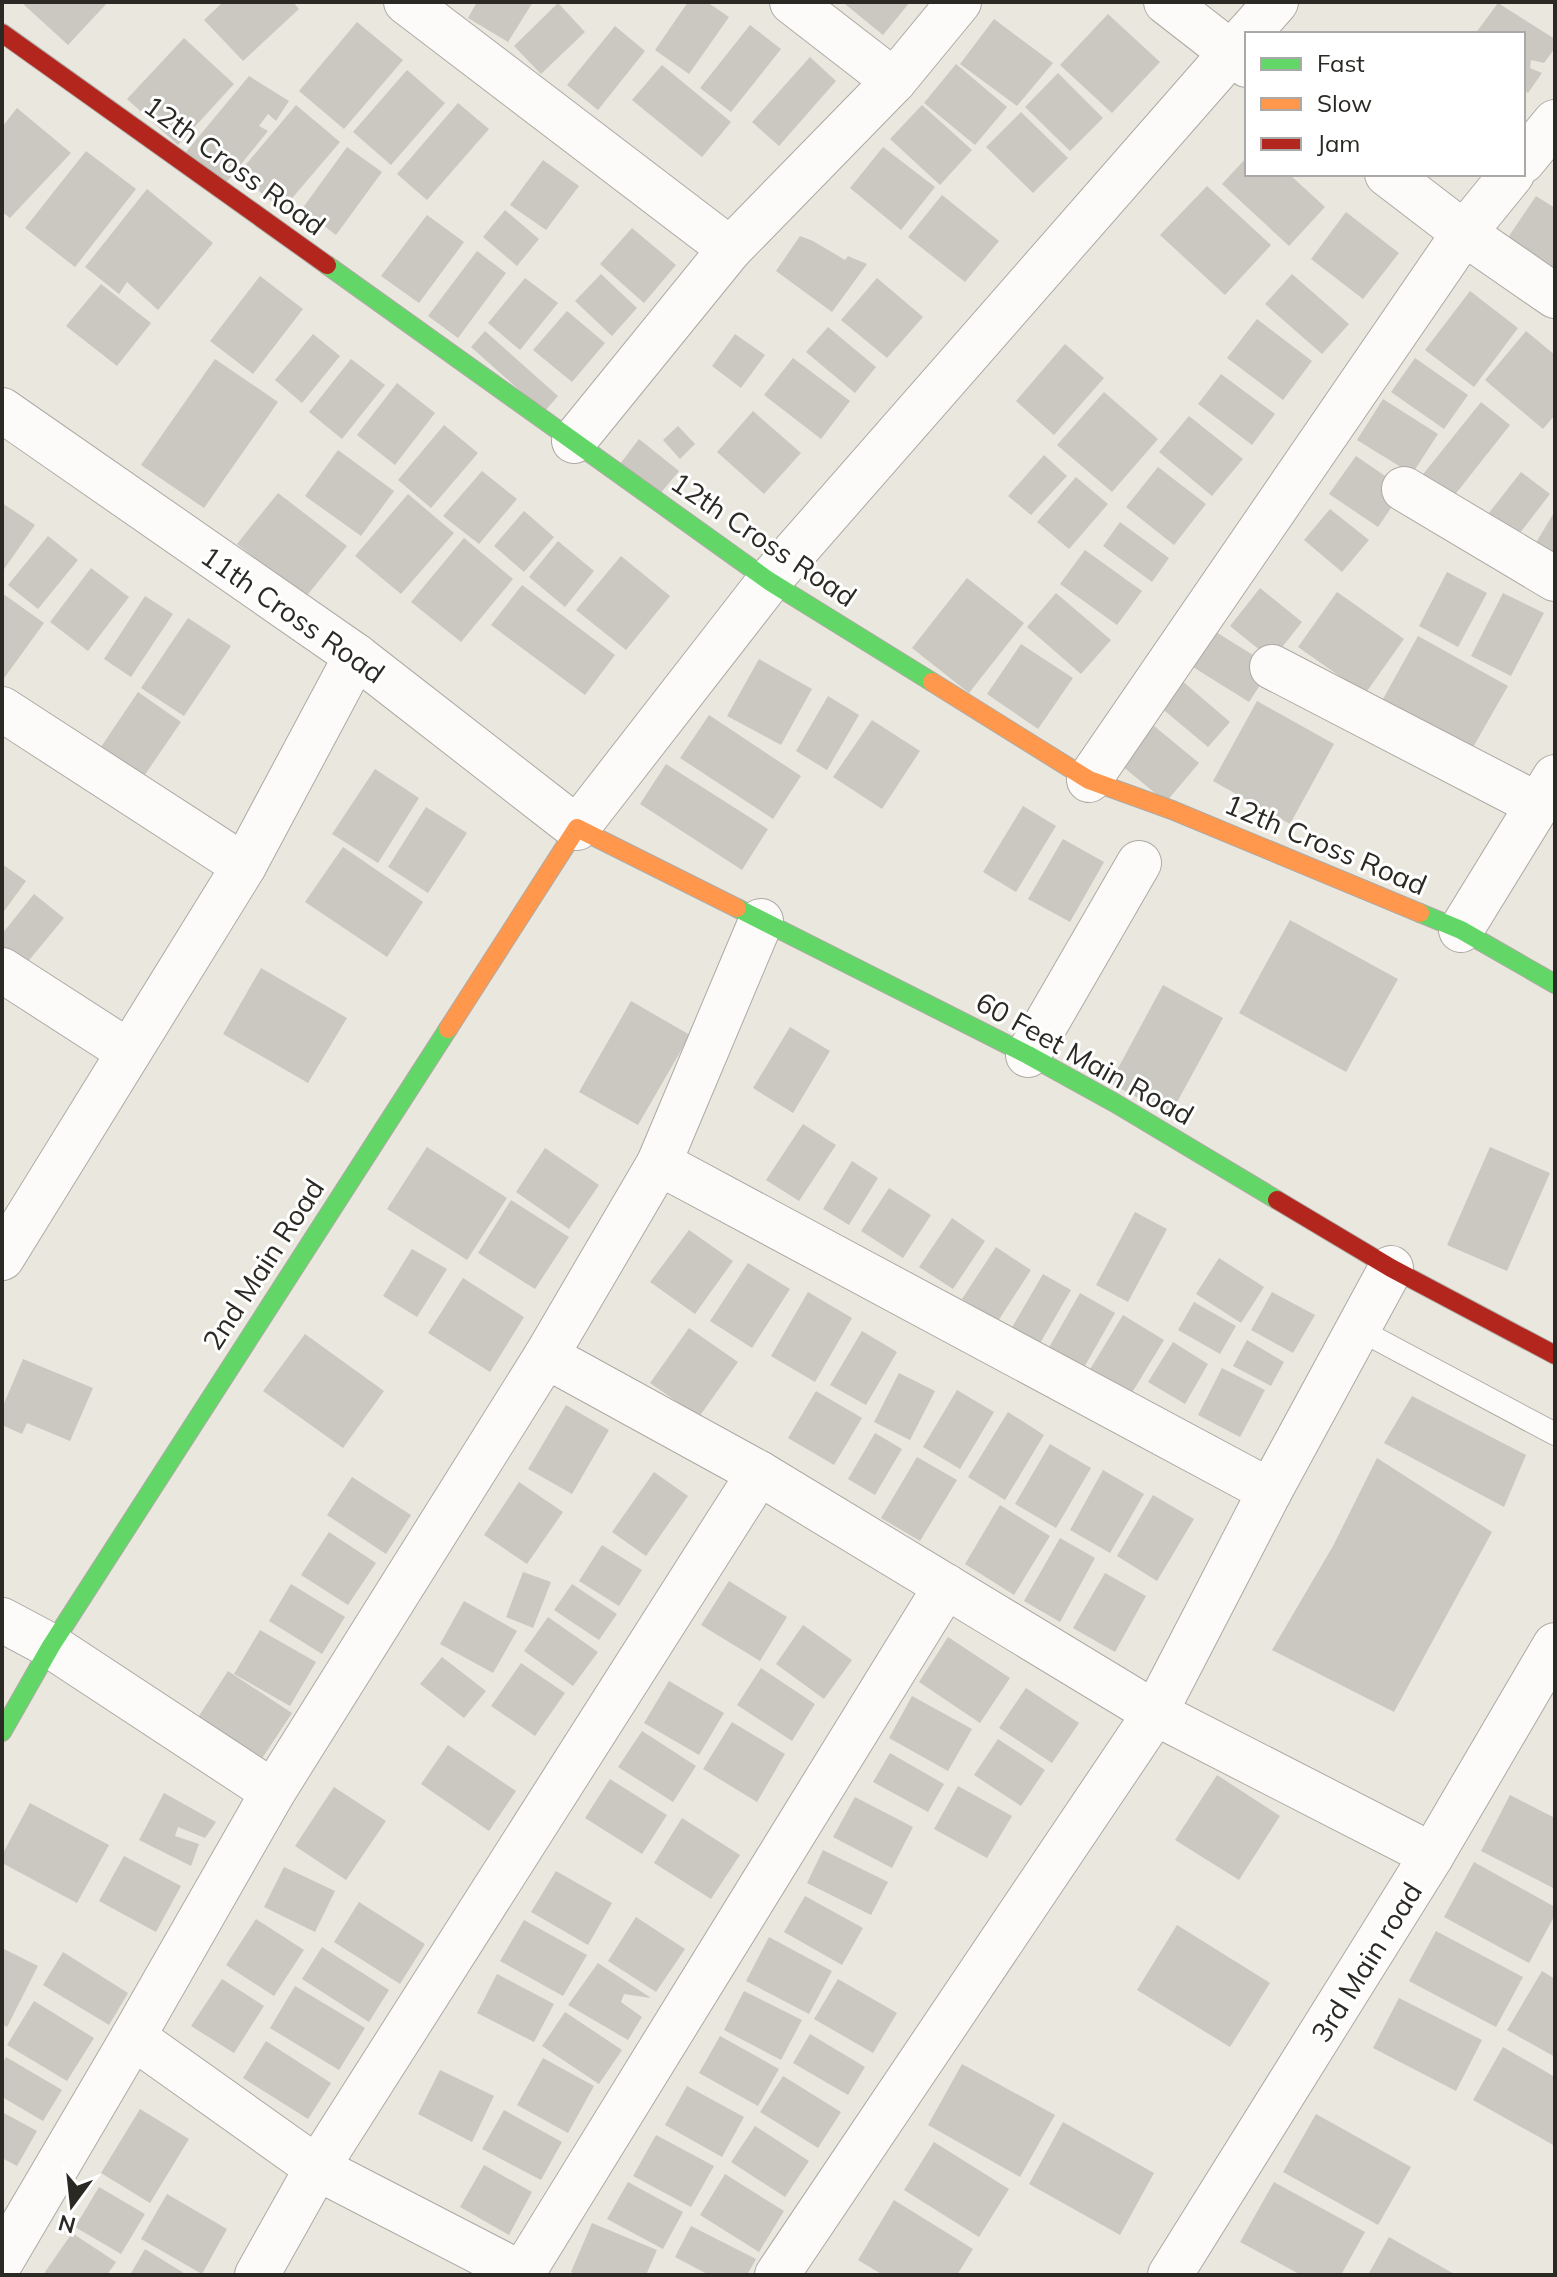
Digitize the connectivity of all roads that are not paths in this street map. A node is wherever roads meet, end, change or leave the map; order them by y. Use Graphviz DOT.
graph roads {
  1 [pos="406,2"];
  2 [pos="792,2"];
  3 [pos="959,2"];
  4 [pos="1166,2"];
  5 [pos="1276,2"];
  6 [pos="1254,32"];
  7 [pos="2,33"];
  8 [pos="1243,47"];
  9 [pos="894,81"];
  10 [pos="1555,122"];
  11 [pos="1525,159"];
  12 [pos="1390,176"];
  13 [pos="1510,176"];
  14 [pos="1464,233"];
  15 [pos="730,249"];
  16 [pos="1555,296"];
  17 [pos="2,410"];
  18 [pos="574,441"];
  19 [pos="1404,489"];
  20 [pos="1555,579"];
  21 [pos="769,581"];
  22 [pos="356,656"];
  23 [pos="1272,667"];
  24 [pos="2,709"];
  25 [pos="1089,780"];
  26 [pos="1546,791"];
  27 [pos="577,828"];
  28 [pos="1139,863"];
  29 [pos="244,866"];
  30 [pos="761,921"];
  31 [pos="1461,930"];
  32 [pos="2,970"];
  33 [pos="1555,984"];
  34 [pos="129,1052"];
  35 [pos="1028,1055"];
  36 [pos="659,1163"];
  37 [pos="2,1258"];
  38 [pos="1391,1268"];
  39 [pos="1358,1329"];
  40 [pos="1555,1355"];
  41 [pos="546,1356"];
  42 [pos="1555,1434"];
  43 [pos="759,1473"];
  44 [pos="1270,1491"];
  45 [pos="946,1586"];
  46 [pos="2,1620"];
  47 [pos="1555,1645"];
  48 [pos="51,1646"];
  49 [pos="1155,1713"];
  50 [pos="2,1732"];
  51 [pos="273,1792"];
  52 [pos="1432,1855"];
  53 [pos="133,2037"];
  54 [pos="317,2168"];
  55 [pos="2,2260"];
  56 [pos="257,2275"];
  57 [pos="523,2275"];
  58 [pos="777,2275"];
  59 [pos="1170,2275"];
  1 -- 15 [label="street"];
  2 -- 9 [label="street"];
  3 -- 9 [label="street"];
  4 -- 8 [label="street"];
  5 -- 6 [label="street"];
  7 -- 18 [label="street, 12th Cross Road"];
  8 -- 21 [label="street"];
  9 -- 15 [label="street"];
  10 -- 11 [label="street"];
  12 -- 14 [label="street"];
  13 -- 14 [label="street"];
  14 -- 16 [label="street"];
  14 -- 25 [label="street"];
  15 -- 18 [label="street"];
  17 -- 22 [label="street, 11th Cross Road"];
  18 -- 21 [label="street, 12th Cross Road"];
  19 -- 20 [label="street"];
  21 -- 25 [label="street, 12th Cross Road"];
  21 -- 27 [label="street"];
  22 -- 27 [label="street, 11th Cross Road"];
  22 -- 29 [label="street"];
  23 -- 26 [label="street"];
  24 -- 29 [label="street"];
  25 -- 31 [label="street, 12th Cross Road"];
  26 -- 31 [label="street"];
  27 -- 30 [label="street, 60 Feet Main Road"];
  27 -- 48 [label="street, 2nd Main Road"];
  28 -- 35 [label="street"];
  29 -- 34 [label="street"];
  30 -- 35 [label="street, 60 Feet Main Road"];
  30 -- 36 [label="street"];
  31 -- 33 [label="street, 12th Cross Road"];
  32 -- 34 [label="street"];
  34 -- 37 [label="street"];
  35 -- 38 [label="street, 60 Feet Main Road"];
  36 -- 41 [label="street"];
  36 -- 44 [label="street"];
  38 -- 39 [label="street"];
  38 -- 40 [label="street, 60 Feet Main Road"];
  39 -- 42 [label="lane"];
  39 -- 44 [label="street"];
  41 -- 43 [label="street"];
  41 -- 51 [label="street"];
  43 -- 45 [label="street"];
  43 -- 54 [label="street"];
  44 -- 49 [label="street"];
  45 -- 49 [label="street"];
  45 -- 57 [label="street"];
  46 -- 48 [label="street"];
  47 -- 52 [label="street, 3rd Main road"];
  48 -- 50 [label="street, 2nd Main Road"];
  48 -- 51 [label="street"];
  49 -- 52 [label="street"];
  49 -- 58 [label="street"];
  51 -- 53 [label="street"];
  52 -- 59 [label="street, 3rd Main road"];
  53 -- 54 [label="street"];
  53 -- 55 [label="street"];
  54 -- 56 [label="street"];
  54 -- 57 [label="street"];
}
